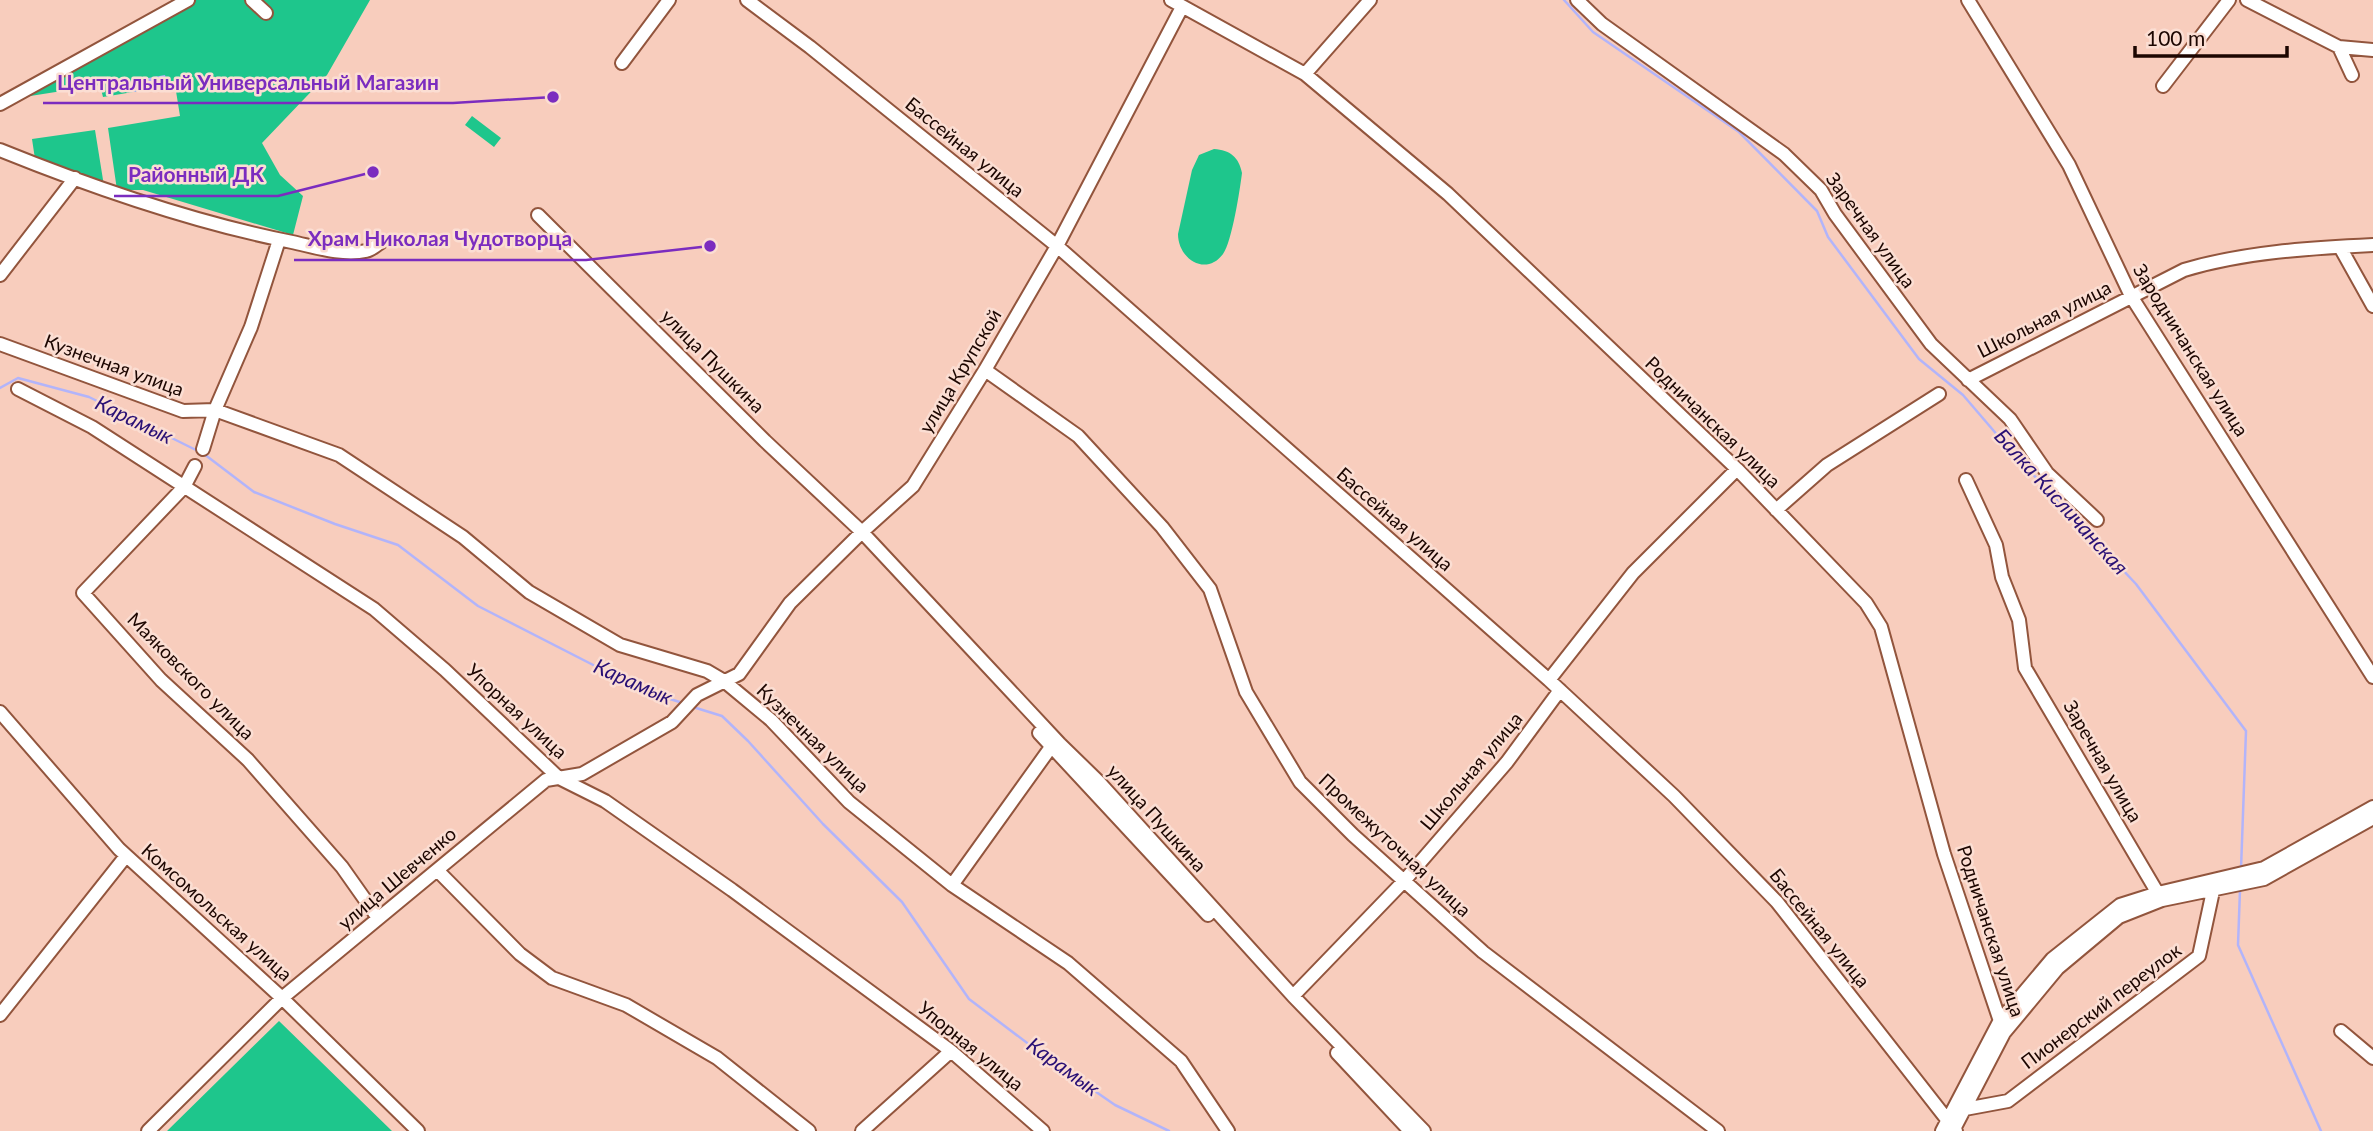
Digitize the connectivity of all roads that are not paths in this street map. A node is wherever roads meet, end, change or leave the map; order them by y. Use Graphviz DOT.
graph roads {
  1 [pos="188,0"];
  2 [pos="252,0"];
  3 [pos="669,0"];
  4 [pos="747,0"];
  5 [pos="1370,0"];
  6 [pos="1577,0"];
  7 [pos="1968,0"];
  8 [pos="2229,0"];
  9 [pos="2247,0"];
  10 [pos="1177,3"];
  11 [pos="266,13"];
  12 [pos="2339,47"];
  13 [pos="2373,50"];
  14 [pos="622,63"];
  15 [pos="1306,74"];
  16 [pos="2352,75"];
  17 [pos="2163,86"];
  18 [pos="0,104"];
  19 [pos="0,150"];
  20 [pos="75,178"];
  21 [pos="538,215"];
  22 [pos="279,240"];
  23 [pos="380,243"];
  24 [pos="2373,245"];
  25 [pos="1057,246"];
  26 [pos="2340,247"];
  27 [pos="0,275"];
  28 [pos="2131,296"];
  29 [pos="2373,306"];
  30 [pos="0,344"];
  31 [pos="985,370"];
  32 [pos="1968,380"];
  33 [pos="19,389"];
  34 [pos="1939,394"];
  35 [pos="215,410"];
  36 [pos="204,449"];
  37 [pos="195,466"];
  38 [pos="1737,469"];
  39 [pos="1966,480"];
  40 [pos="184,487"];
  41 [pos="1776,510"];
  42 [pos="2097,520"];
  43 [pos="863,532"];
  44 [pos="2373,677"];
  45 [pos="1549,680"];
  46 [pos="724,681"];
  47 [pos="1560,690"];
  48 [pos="697,695"];
  49 [pos="0,712"];
  50 [pos="1055,745"];
  51 [pos="559,778"];
  52 [pos="2373,807"];
  53 [pos="2373,818"];
  54 [pos="126,856"];
  55 [pos="437,870"];
  56 [pos="2264,873"];
  57 [pos="1404,881"];
  58 [pos="952,885"];
  59 [pos="2213,891"];
  60 [pos="2160,896"];
  61 [pos="378,918"];
  62 [pos="1293,996"];
  63 [pos="282,998"];
  64 [pos="0,1015"];
  65 [pos="2002,1027"];
  66 [pos="2341,1031"];
  67 [pos="951,1051"];
  68 [pos="2373,1058"];
  69 [pos="1965,1109"];
  70 [pos="1951,1129"];
  71 [pos="148,1131"];
  72 [pos="418,1131"];
  73 [pos="809,1131"];
  74 [pos="862,1131"];
  75 [pos="1043,1131"];
  76 [pos="1228,1131"];
  77 [pos="1410,1131"];
  78 [pos="1424,1131"];
  79 [pos="1718,1131"];
  1 -- 18 [label="street"];
  2 -- 11 [label="street"];
  3 -- 14 [label="street"];
  4 -- 25 [label="street, Бассейная улица"];
  5 -- 15 [label="street"];
  6 -- 32 [label="street, Заречная улица"];
  7 -- 28 [label="street, Зародничанская улица"];
  8 -- 17 [label="street"];
  9 -- 12 [label="street"];
  10 -- 15 [label="street, Родничанская улица"];
  10 -- 25 [label="street, улица Крупской"];
  12 -- 13 [label="street"];
  12 -- 16 [label="street"];
  15 -- 38 [label="street, Родничанская улица"];
  19 -- 20 [label="street"];
  20 -- 22 [label="street"];
  20 -- 27 [label="street"];
  21 -- 43 [label="street, улица Пушкина"];
  22 -- 23 [label="street"];
  22 -- 35 [label="street"];
  24 -- 26 [label="street, Школьная улица"];
  25 -- 31 [label="street, улица Крупской"];
  25 -- 45 [label="street, Бассейная улица"];
  26 -- 28 [label="street, Школьная улица"];
  26 -- 29 [label="street"];
  28 -- 32 [label="street, Школьная улица"];
  28 -- 44 [label="street, Зародничанская улица"];
  30 -- 35 [label="street, Кузнечная улица"];
  31 -- 43 [label="street, улица Крупской"];
  31 -- 57 [label="street, Промежуточная улица"];
  32 -- 42 [label="street, Заречная улица"];
  33 -- 40 [label="street, Упорная улица"];
  34 -- 41 [label="street"];
  35 -- 36 [label="street"];
  35 -- 46 [label="street, Кузнечная улица"];
  37 -- 40 [label="street, Маяковского улица"];
  38 -- 41 [label="street, Родничанская улица"];
  38 -- 45 [label="street"];
  39 -- 60 [label="street, Заречная улица"];
  40 -- 51 [label="street, Упорная улица"];
  40 -- 61 [label="street, Маяковского улица"];
  41 -- 65 [label="street, Родничанская улица"];
  43 -- 46 [label="street, улица Крупской"];
  43 -- 50 [label="street, улица Пушкина"];
  45 -- 47 [label="street, Бассейная улица"];
  46 -- 48 [label="street, улица Крупской"];
  46 -- 58 [label="street, Кузнечная улица"];
  47 -- 57 [label="street, Школьная улица"];
  47 -- 70 [label="street, Бассейная улица"];
  48 -- 51 [label="street, улица Шевченко"];
  49 -- 54 [label="street, Комсомольская улица"];
  50 -- 58 [label="street"];
  50 -- 62 [label="street, улица Пушкина"];
  50 -- 77 [label="street, улица Пушкина"];
  51 -- 55 [label="street, улица Шевченко"];
  51 -- 67 [label="street, Упорная улица"];
  52 -- 56 [label="street"];
  53 -- 56 [label="street"];
  54 -- 63 [label="street, Комсомольская улица"];
  54 -- 64 [label="street"];
  55 -- 61 [label="street, улица Шевченко"];
  55 -- 73 [label="street"];
  56 -- 59 [label="street"];
  56 -- 60 [label="street"];
  57 -- 62 [label="street, Школьная улица"];
  57 -- 79 [label="street, Промежуточная улица"];
  58 -- 76 [label="street, Кузнечная улица"];
  59 -- 60 [label="street"];
  59 -- 69 [label="street, Пионерский переулок"];
  60 -- 65 [label="street"];
  61 -- 63 [label="street, улица Шевченко"];
  62 -- 78 [label="street, улица Пушкина"];
  63 -- 71 [label="street, улица Шевченко"];
  63 -- 72 [label="street, Комсомольская улица"];
  65 -- 69 [label="street"];
  65 -- 70 [label="street"];
  66 -- 68 [label="street"];
  67 -- 74 [label="street"];
  67 -- 75 [label="street, Упорная улица"];
  69 -- 70 [label="street"];
}
